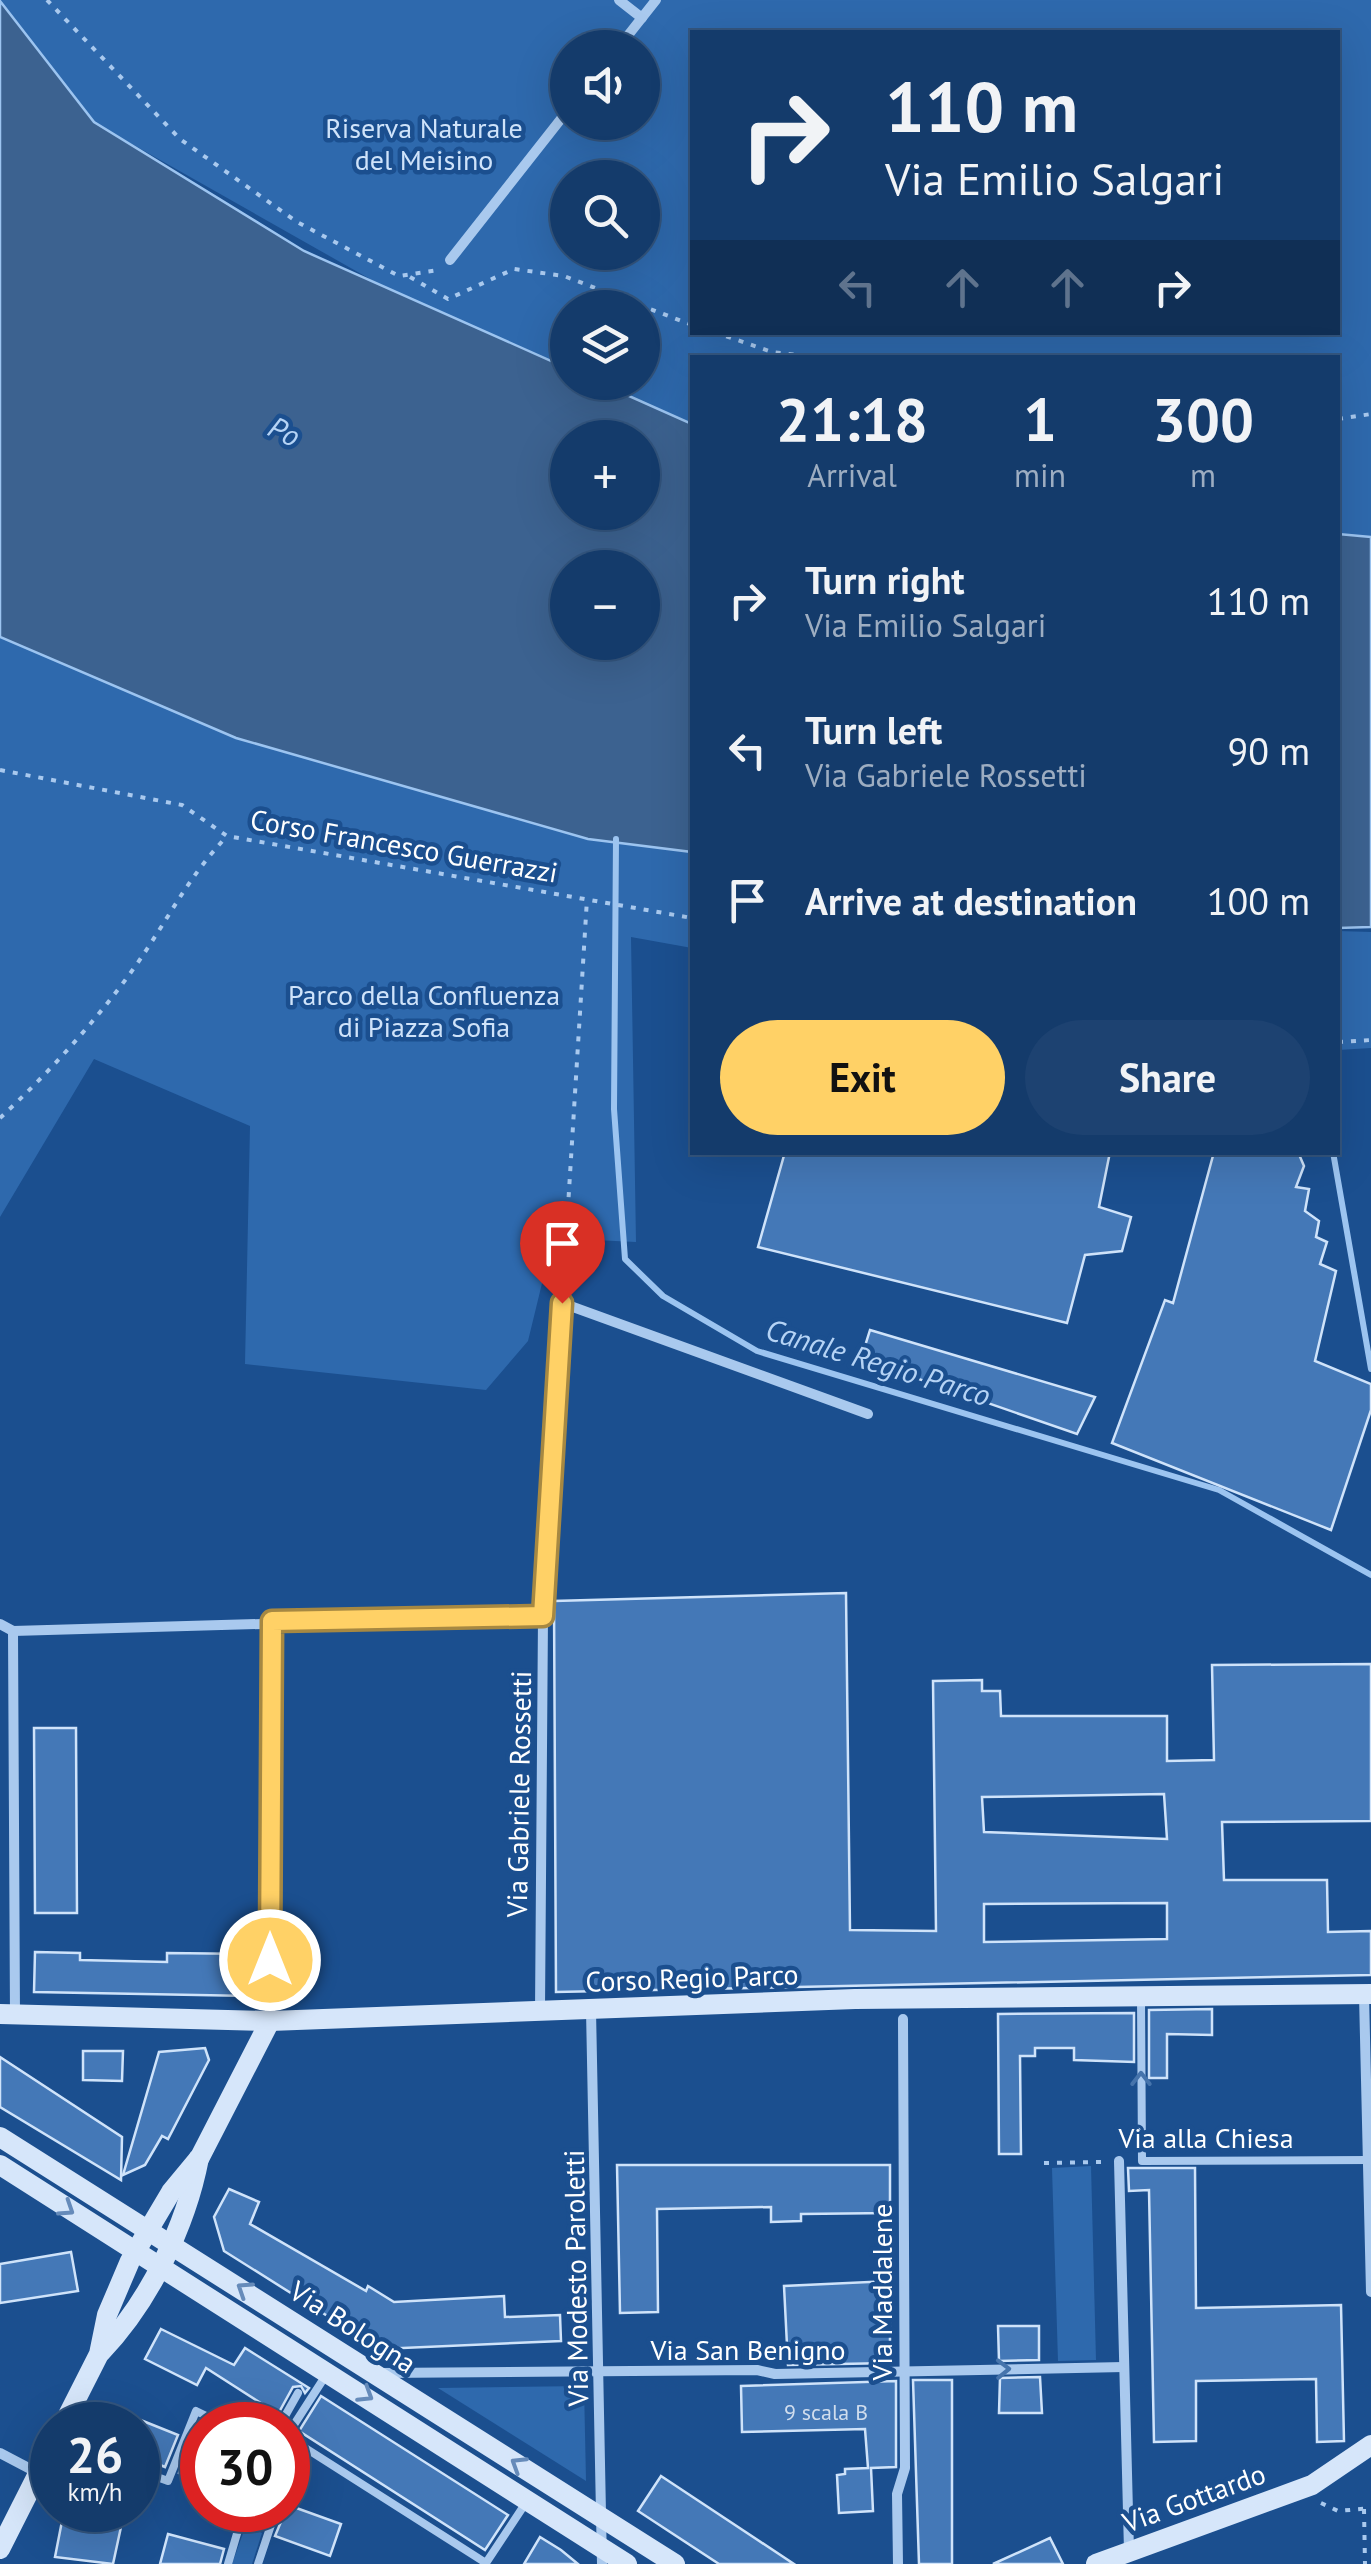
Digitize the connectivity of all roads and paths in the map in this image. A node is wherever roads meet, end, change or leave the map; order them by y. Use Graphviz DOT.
graph roads {
  1 [pos="47,0"];
  2 [pos="619,0"];
  3 [pos="656,0"];
  4 [pos="642,18"];
  5 [pos="632,30"];
  6 [pos="550,133"];
  7 [pos="450,260"];
  8 [pos="410,277"];
  9 [pos="690,324"];
  10 [pos="723,335"];
  11 [pos="797,355"];
  12 [pos="1371,414"];
  13 [pos="1340,420"];
  14 [pos="0,770"];
  15 [pos="227,836"];
  16 [pos="588,897"];
  17 [pos="690,918"];
  18 [pos="1371,1040"];
  19 [pos="1340,1042"];
  20 [pos="0,1118"];
  21 [pos="562,1303"];
  22 [pos="868,1414"];
  23 [pos="543,1616"];
  24 [pos="272,1621"];
  25 [pos="0,1624"];
  26 [pos="13,1631"];
  27 [pos="1368,1994"];
  28 [pos="1141,1996"];
  29 [pos="591,2009"];
  30 [pos="540,2011"];
  31 [pos="5,2018"];
  32 [pos="903,2019"];
  33 [pos="270,2021"];
  34 [pos="0,2137"];
  35 [pos="200,2157"];
  36 [pos="1368,2160"];
  37 [pos="1119,2161"];
  38 [pos="1044,2163"];
  39 [pos="0,2166"];
  40 [pos="148,2229"];
  41 [pos="170,2242"];
  42 [pos="135,2252"];
  43 [pos="158,2265"];
  44 [pos="1371,2292"];
  45 [pos="100,2354"];
  46 [pos="1124,2367"];
  47 [pos="906,2371"];
  48 [pos="329,2372"];
  49 [pos="373,2373"];
  50 [pos="601,2373"];
  51 [pos="298,2394"];
  52 [pos="75,2402"];
  53 [pos="293,2402"];
  54 [pos="310,2402"];
  55 [pos="1371,2445"];
  56 [pos="310,2450"];
  57 [pos="180,2451"];
  58 [pos="0,2453"];
  59 [pos="30,2468"];
  60 [pos="160,2478"];
  61 [pos="30,2491"];
  62 [pos="529,2498"];
  63 [pos="1324,2506"];
  64 [pos="1367,2511"];
  65 [pos="600,2516"];
  66 [pos="237,2532"];
  67 [pos="269,2532"];
  68 [pos="0,2550"];
  69 [pos="1129,2551"];
  70 [pos="601,2556"];
  71 [pos="228,2564"];
  72 [pos="258,2564"];
  73 [pos="627,2564"];
  74 [pos="675,2564"];
  75 [pos="898,2564"];
  76 [pos="1096,2564"];
  77 [pos="1365,2564"];
  1 -- 8 [label="path"];
  2 -- 4 [label="street"];
  3 -- 4 [label="street"];
  4 -- 5 [label="street"];
  6 -- 7 [label="street"];
  7 -- 8 [label="path"];
  8 -- 9 [label="path"];
  10 -- 11 [label="path"];
  12 -- 13 [label="path"];
  14 -- 15 [label="path, Corso Francesco Guerrazzi"];
  15 -- 16 [label="path, Corso Francesco Guerrazzi"];
  15 -- 20 [label="path"];
  16 -- 17 [label="path, Corso Francesco Guerrazzi"];
  16 -- 21 [label="path"];
  18 -- 19 [label="path"];
  21 -- 22 [label="street"];
  21 -- 23 [label="street, Via Gabriele Rossetti"];
  23 -- 24 [label="street"];
  23 -- 30 [label="street, Via Gabriele Rossetti"];
  24 -- 26 [label="street"];
  24 -- 33 [label="street"];
  25 -- 26 [label="street"];
  26 -- 31 [label="street"];
  27 -- 28 [label="street, Corso Regio Parco"];
  27 -- 36 [label="street"];
  28 -- 29 [label="street, Corso Regio Parco"];
  36 -- 28 [label="lane, Via alla Chiesa, one-way"];
  29 -- 30 [label="street, Corso Regio Parco"];
  29 -- 50 [label="street, Via Modesto Paroletti"];
  30 -- 33 [label="street, Corso Regio Parco"];
  31 -- 33 [label="street, Corso Regio Parco"];
  32 -- 47 [label="street, Via Maddalene"];
  33 -- 35 [label="street"];
  34 -- 40 [label="street, Via Bologna"];
  35 -- 40 [label="street"];
  35 -- 41 [label="street"];
  36 -- 44 [label="street"];
  37 -- 38 [label="path, Via alla Chiesa"];
  37 -- 46 [label="street"];
  39 -- 42 [label="street, Via Bologna, one-way"];
  40 -- 41 [label="street, Via Bologna"];
  40 -- 42 [label="street"];
  41 -- 43 [label="street"];
  49 -- 41 [label="street, Via Bologna, one-way"];
  42 -- 43 [label="street, Via Bologna"];
  42 -- 45 [label="street"];
  43 -- 45 [label="street"];
  43 -- 48 [label="street, Via Bologna"];
  45 -- 52 [label="street"];
  47 -- 46 [label="street, Via San Benigno, one-way"];
  46 -- 69 [label="street"];
  47 -- 50 [label="street, Via San Benigno"];
  47 -- 75 [label="street, Via Maddalene"];
  48 -- 54 [label="lane"];
  48 -- 62 [label="street, Via Bologna, one-way"];
  49 -- 50 [label="street, Via San Benigno"];
  65 -- 49 [label="street, Via Bologna, one-way"];
  50 -- 65 [label="street, Via Modesto Paroletti"];
  51 -- 53 [label="lane"];
  55 -- 69 [label="street, Via Gottardo"];
  56 -- 62 [label="lane"];
  57 -- 60 [label="lane"];
  58 -- 59 [label="street"];
  61 -- 68 [label="street"];
  62 -- 70 [label="street, Via Bologna"];
  63 -- 64 [label="path"];
  64 -- 77 [label="path"];
  65 -- 70 [label="street, Via Modesto Paroletti"];
  65 -- 74 [label="street, Via Bologna"];
  66 -- 71 [label="lane"];
  67 -- 72 [label="lane"];
  69 -- 76 [label="street, Via Gottardo"];
  70 -- 73 [label="street, Via Bologna"];
}
